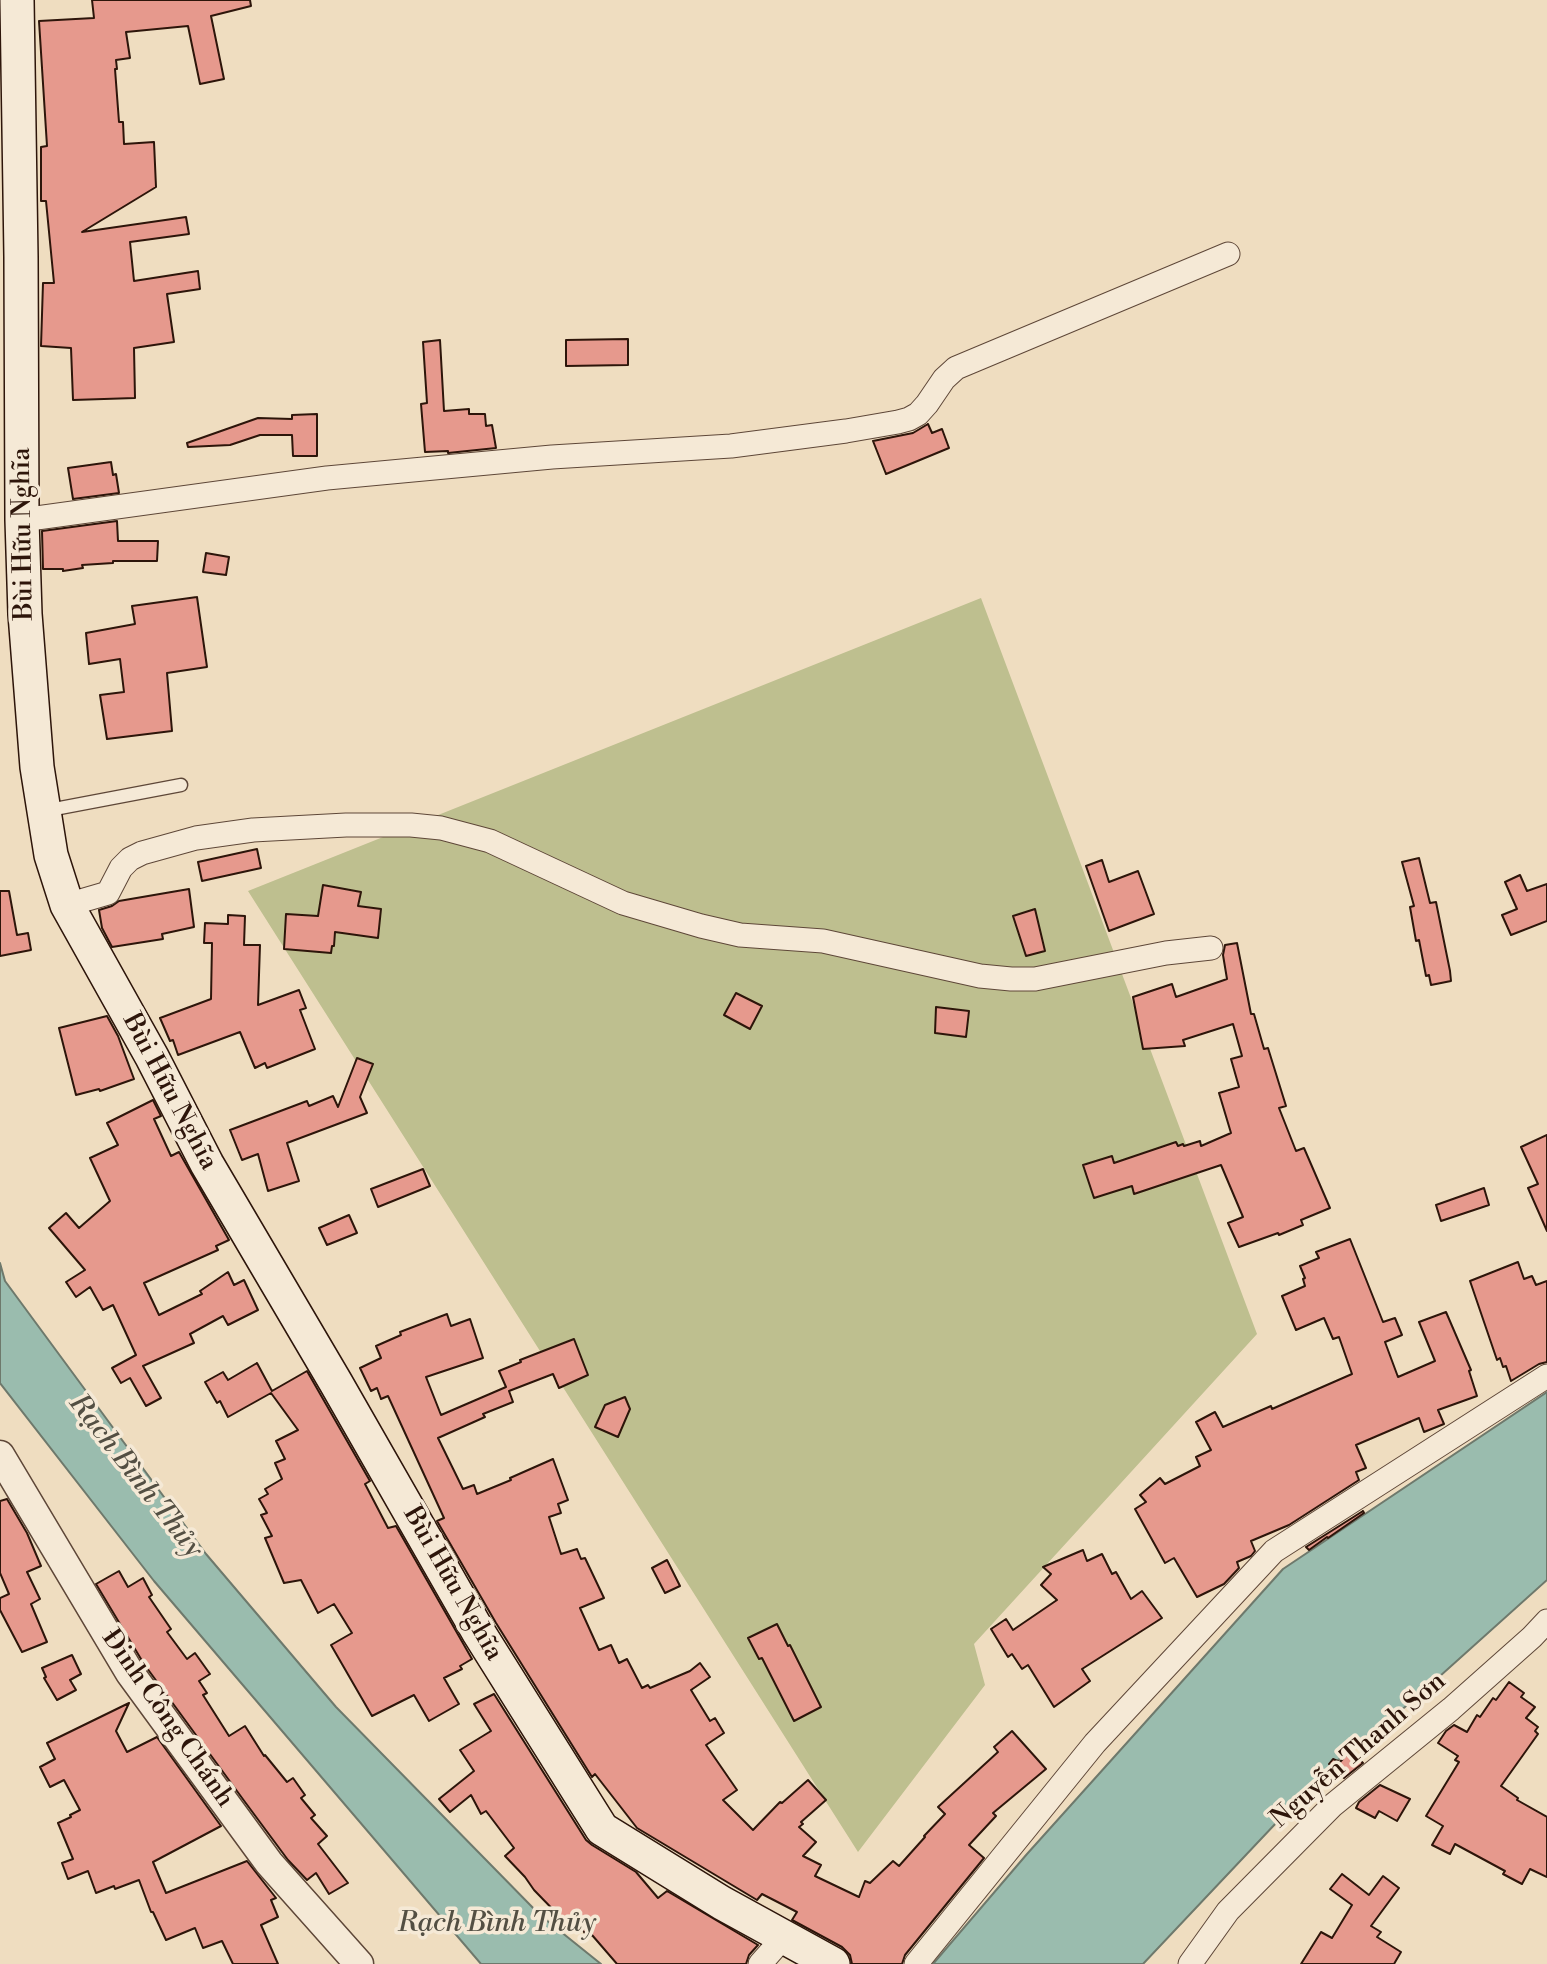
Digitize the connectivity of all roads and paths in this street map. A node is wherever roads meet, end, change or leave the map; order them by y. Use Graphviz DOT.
graph roads {
  1 [pos="17,0"];
  2 [pos="1228,254"];
  3 [pos="22,520"];
  4 [pos="181,785"];
  5 [pos="44,811"];
  6 [pos="67,905"];
  7 [pos="1211,948"];
  8 [pos="1547,1376"];
  9 [pos="2,1464"];
  10 [pos="1547,1621"];
  11 [pos="783,1938"];
  12 [pos="359,1964"];
  13 [pos="760,1964"];
  14 [pos="833,1964"];
  15 [pos="916,1964"];
  16 [pos="1190,1964"];
  1 -- 3 [label="main road, Bùi Hữu Nghĩa"];
  2 -- 3 [label="street"];
  3 -- 5 [label="main road, Bùi Hữu Nghĩa"];
  4 -- 5 [label="lane"];
  5 -- 6 [label="main road, Bùi Hữu Nghĩa"];
  6 -- 7 [label="street"];
  6 -- 11 [label="main road, Bùi Hữu Nghĩa"];
  8 -- 15 [label="street"];
  9 -- 12 [label="street, Đinh Công Chánh"];
  10 -- 16 [label="street, Nguyễn Thanh Sơn"];
  11 -- 13 [label="street"];
  11 -- 14 [label="main road, Bùi Hữu Nghĩa"];
}
